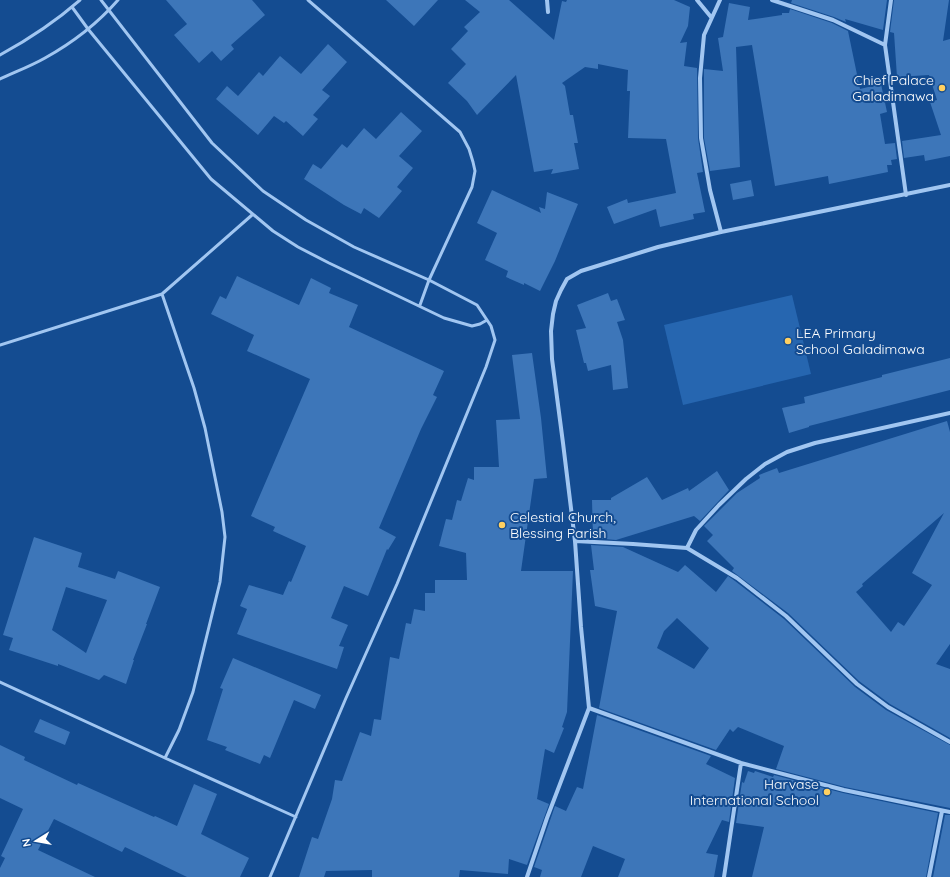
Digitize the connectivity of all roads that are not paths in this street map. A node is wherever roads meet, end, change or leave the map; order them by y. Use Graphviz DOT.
graph roads {
  1 [pos="80,0"];
  2 [pos="101,0"];
  3 [pos="118,0"];
  4 [pos="308,0"];
  5 [pos="547,0"];
  6 [pos="697,0"];
  7 [pos="720,0"];
  8 [pos="772,0"];
  9 [pos="891,0"];
  10 [pos="72,7"];
  11 [pos="109,10"];
  12 [pos="548,12"];
  13 [pos="711,17"];
  14 [pos="88,29"];
  15 [pos="885,45"];
  16 [pos="0,55"];
  17 [pos="0,79"];
  18 [pos="950,185"];
  19 [pos="906,194"];
  20 [pos="252,215"];
  21 [pos="721,232"];
  22 [pos="429,280"];
  23 [pos="162,294"];
  24 [pos="420,305"];
  25 [pos="487,320"];
  26 [pos="0,345"];
  27 [pos="950,413"];
  28 [pos="574,541"];
  29 [pos="687,548"];
  30 [pos="0,682"];
  31 [pos="589,708"];
  32 [pos="950,742"];
  33 [pos="165,758"];
  34 [pos="741,763"];
  35 [pos="942,811"];
  36 [pos="950,812"];
  37 [pos="296,817"];
  38 [pos="270,877"];
  39 [pos="527,877"];
  40 [pos="724,877"];
  41 [pos="929,877"];
  1 -- 10 [label="lane"];
  2 -- 11 [label="lane"];
  3 -- 11 [label="lane"];
  4 -- 22 [label="lane"];
  5 -- 12 [label="street"];
  6 -- 13 [label="street"];
  7 -- 13 [label="street"];
  8 -- 15 [label="street"];
  9 -- 15 [label="street"];
  10 -- 14 [label="lane"];
  10 -- 16 [label="lane"];
  11 -- 14 [label="lane"];
  11 -- 22 [label="lane"];
  13 -- 21 [label="street"];
  14 -- 17 [label="lane"];
  14 -- 20 [label="lane"];
  15 -- 19 [label="street"];
  18 -- 19 [label="street"];
  19 -- 21 [label="street"];
  20 -- 23 [label="lane"];
  20 -- 24 [label="lane"];
  21 -- 28 [label="street"];
  22 -- 24 [label="lane"];
  22 -- 25 [label="lane"];
  23 -- 26 [label="lane"];
  23 -- 33 [label="lane"];
  24 -- 25 [label="lane"];
  25 -- 37 [label="lane"];
  27 -- 29 [label="street"];
  28 -- 29 [label="street"];
  28 -- 31 [label="street"];
  29 -- 32 [label="street"];
  30 -- 33 [label="lane"];
  31 -- 34 [label="street"];
  31 -- 39 [label="street"];
  33 -- 37 [label="lane"];
  34 -- 35 [label="street"];
  34 -- 40 [label="street"];
  35 -- 36 [label="street"];
  35 -- 41 [label="street"];
  37 -- 38 [label="lane"];
}
